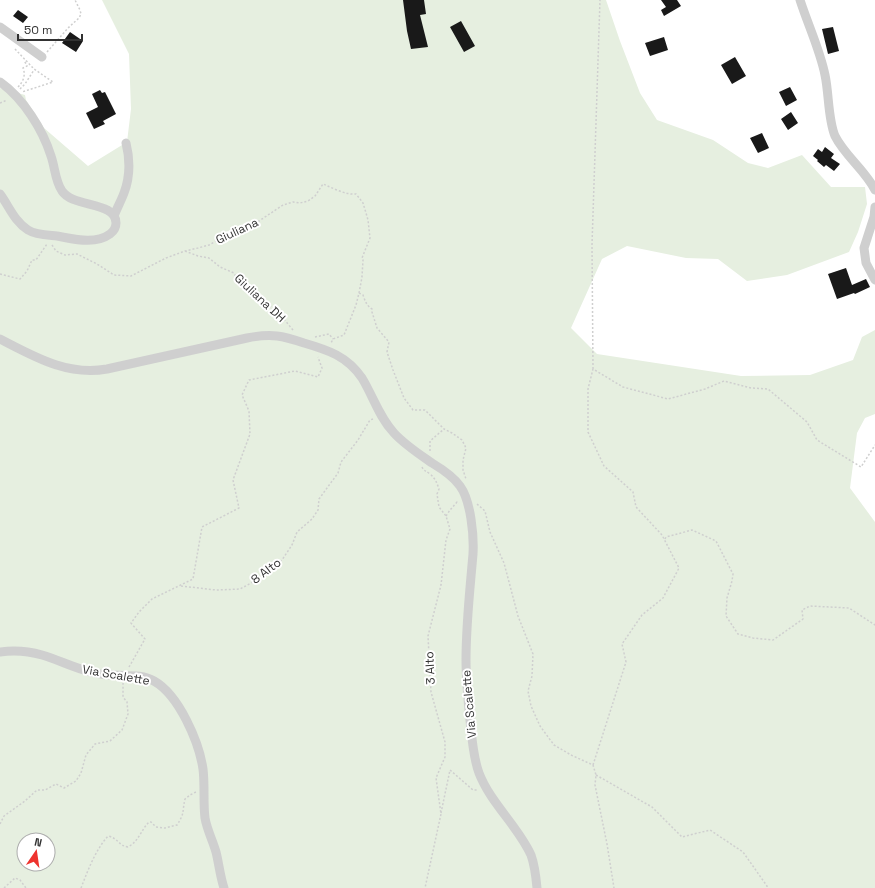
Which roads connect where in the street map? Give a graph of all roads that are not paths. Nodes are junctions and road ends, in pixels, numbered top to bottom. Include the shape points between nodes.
1 (800, 0) edge
2 (0, 28) edge
3 (42, 58) road end
4 (0, 82) edge
5 (126, 143) dead end
6 (875, 190) edge
7 (0, 194) edge
8 (875, 207) edge
9 (114, 216) junction
10 (875, 280) edge
11 (0, 339) edge
12 (0, 652) edge
13 (224, 888) edge
14 (537, 888) edge

1 - 6 street via 825,73 834,134 871,181
2 - 3 street
4 - 9 street via 13,93 30,115 44,139 59,187 64,195 72,200 102,207
5 - 9 street via 129,160 127,181
7 - 9 street via 21,224 28,230 38,233 95,240 113,231 116,225
8 - 10 street via 864,248 866,263
11 - 14 street, Via Scalette via 53,365 88,370 104,369 257,336 285,337 327,350 342,358 355,370 368,388 388,426 402,441 458,483 472,504 474,550 466,661 472,745 480,776 530,853
12 - 13 street, Via Scalette via 30,652 89,672 142,677 153,680 165,689 174,699 189,726 198,750 202,768 206,823

